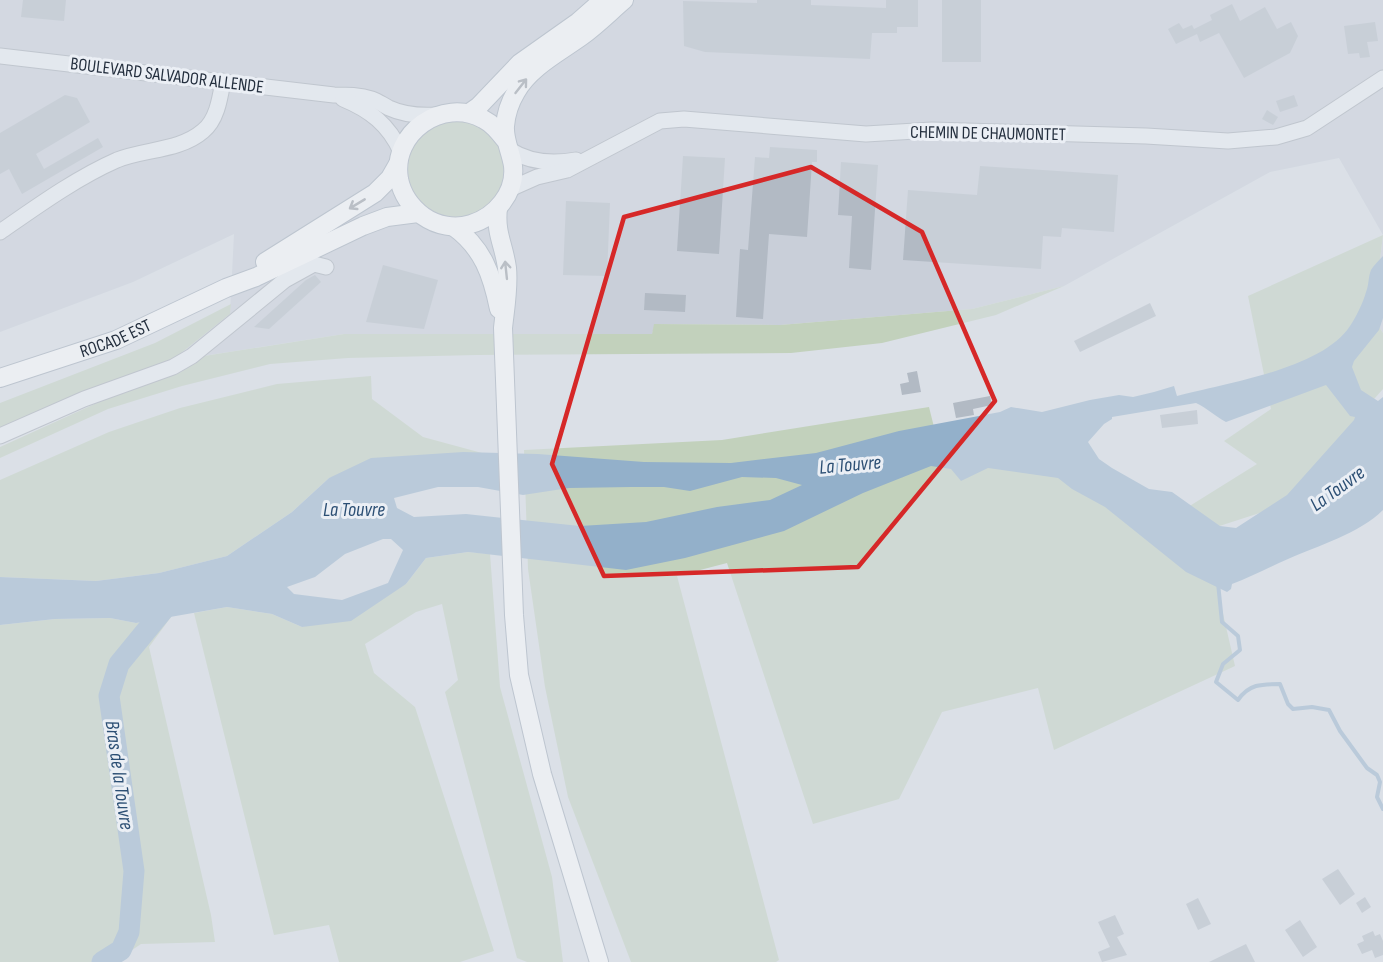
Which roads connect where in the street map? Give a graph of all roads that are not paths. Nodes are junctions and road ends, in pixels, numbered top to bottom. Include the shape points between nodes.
1 (603, 0) edge
2 (624, 0) edge
3 (0, 56) edge
4 (1383, 78) edge
5 (223, 81) junction
6 (334, 95) junction
7 (469, 113) junction
8 (436, 115) junction
9 (508, 146) junction
10 (400, 158) junction
11 (585, 159) junction
12 (510, 189) junction
13 (498, 208) junction
14 (418, 213) junction
15 (454, 227) junction
16 (0, 232) edge
17 (326, 267) dead end
18 (226, 288) junction
19 (503, 328) junction
20 (0, 378) edge
21 (0, 436) edge
22 (562, 839) junction
23 (598, 962) edge
24 (609, 962) edge

1 - 7 main road via 520,63
9 -> 2 main road via 506,117 517,90 545,62
3 - 5 street, BOULEVARD SALVADOR ALLENDE
4 - 11 street, CHEMIN DE CHAUMONTET via 1307,128 1256,140 932,130 866,134 684,119 660,121
5 - 6 street, BOULEVARD SALVADOR ALLENDE
5 - 16 street via 215,116 203,131 183,142 117,160 53,195
6 - 8 street, BOULEVARD SALVADOR ALLENDE via 375,100 418,116
6 - 10 street, BOULEVARD SALVADOR ALLENDE via 376,117 390,131
7 - 8 main road
7 - 9 main road via 496,128
8 - 10 main road via 410,135
9 - 11 street, CHEMIN DE CHAUMONTET via 520,157 535,161
9 - 12 main road via 513,170
10 - 14 main road via 402,191
10 -> 18 main road, ROCADE EST via 390,178 375,193
11 - 12 street, CHEMIN DE CHAUMONTET via 567,170
12 - 13 main road
13 - 15 main road via 478,222
19 -> 13 main road via 507,266 497,230
14 - 15 main road via 435,223
14 - 18 main road, ROCADE EST via 363,226
15 - 19 main road via 478,250 493,280
17 - 21 street via 314,264 285,280 192,356 172,367 84,399
18 - 20 main road, ROCADE EST via 116,340
19 - 22 main road via 519,675
22 - 23 main road
22 - 24 main road

